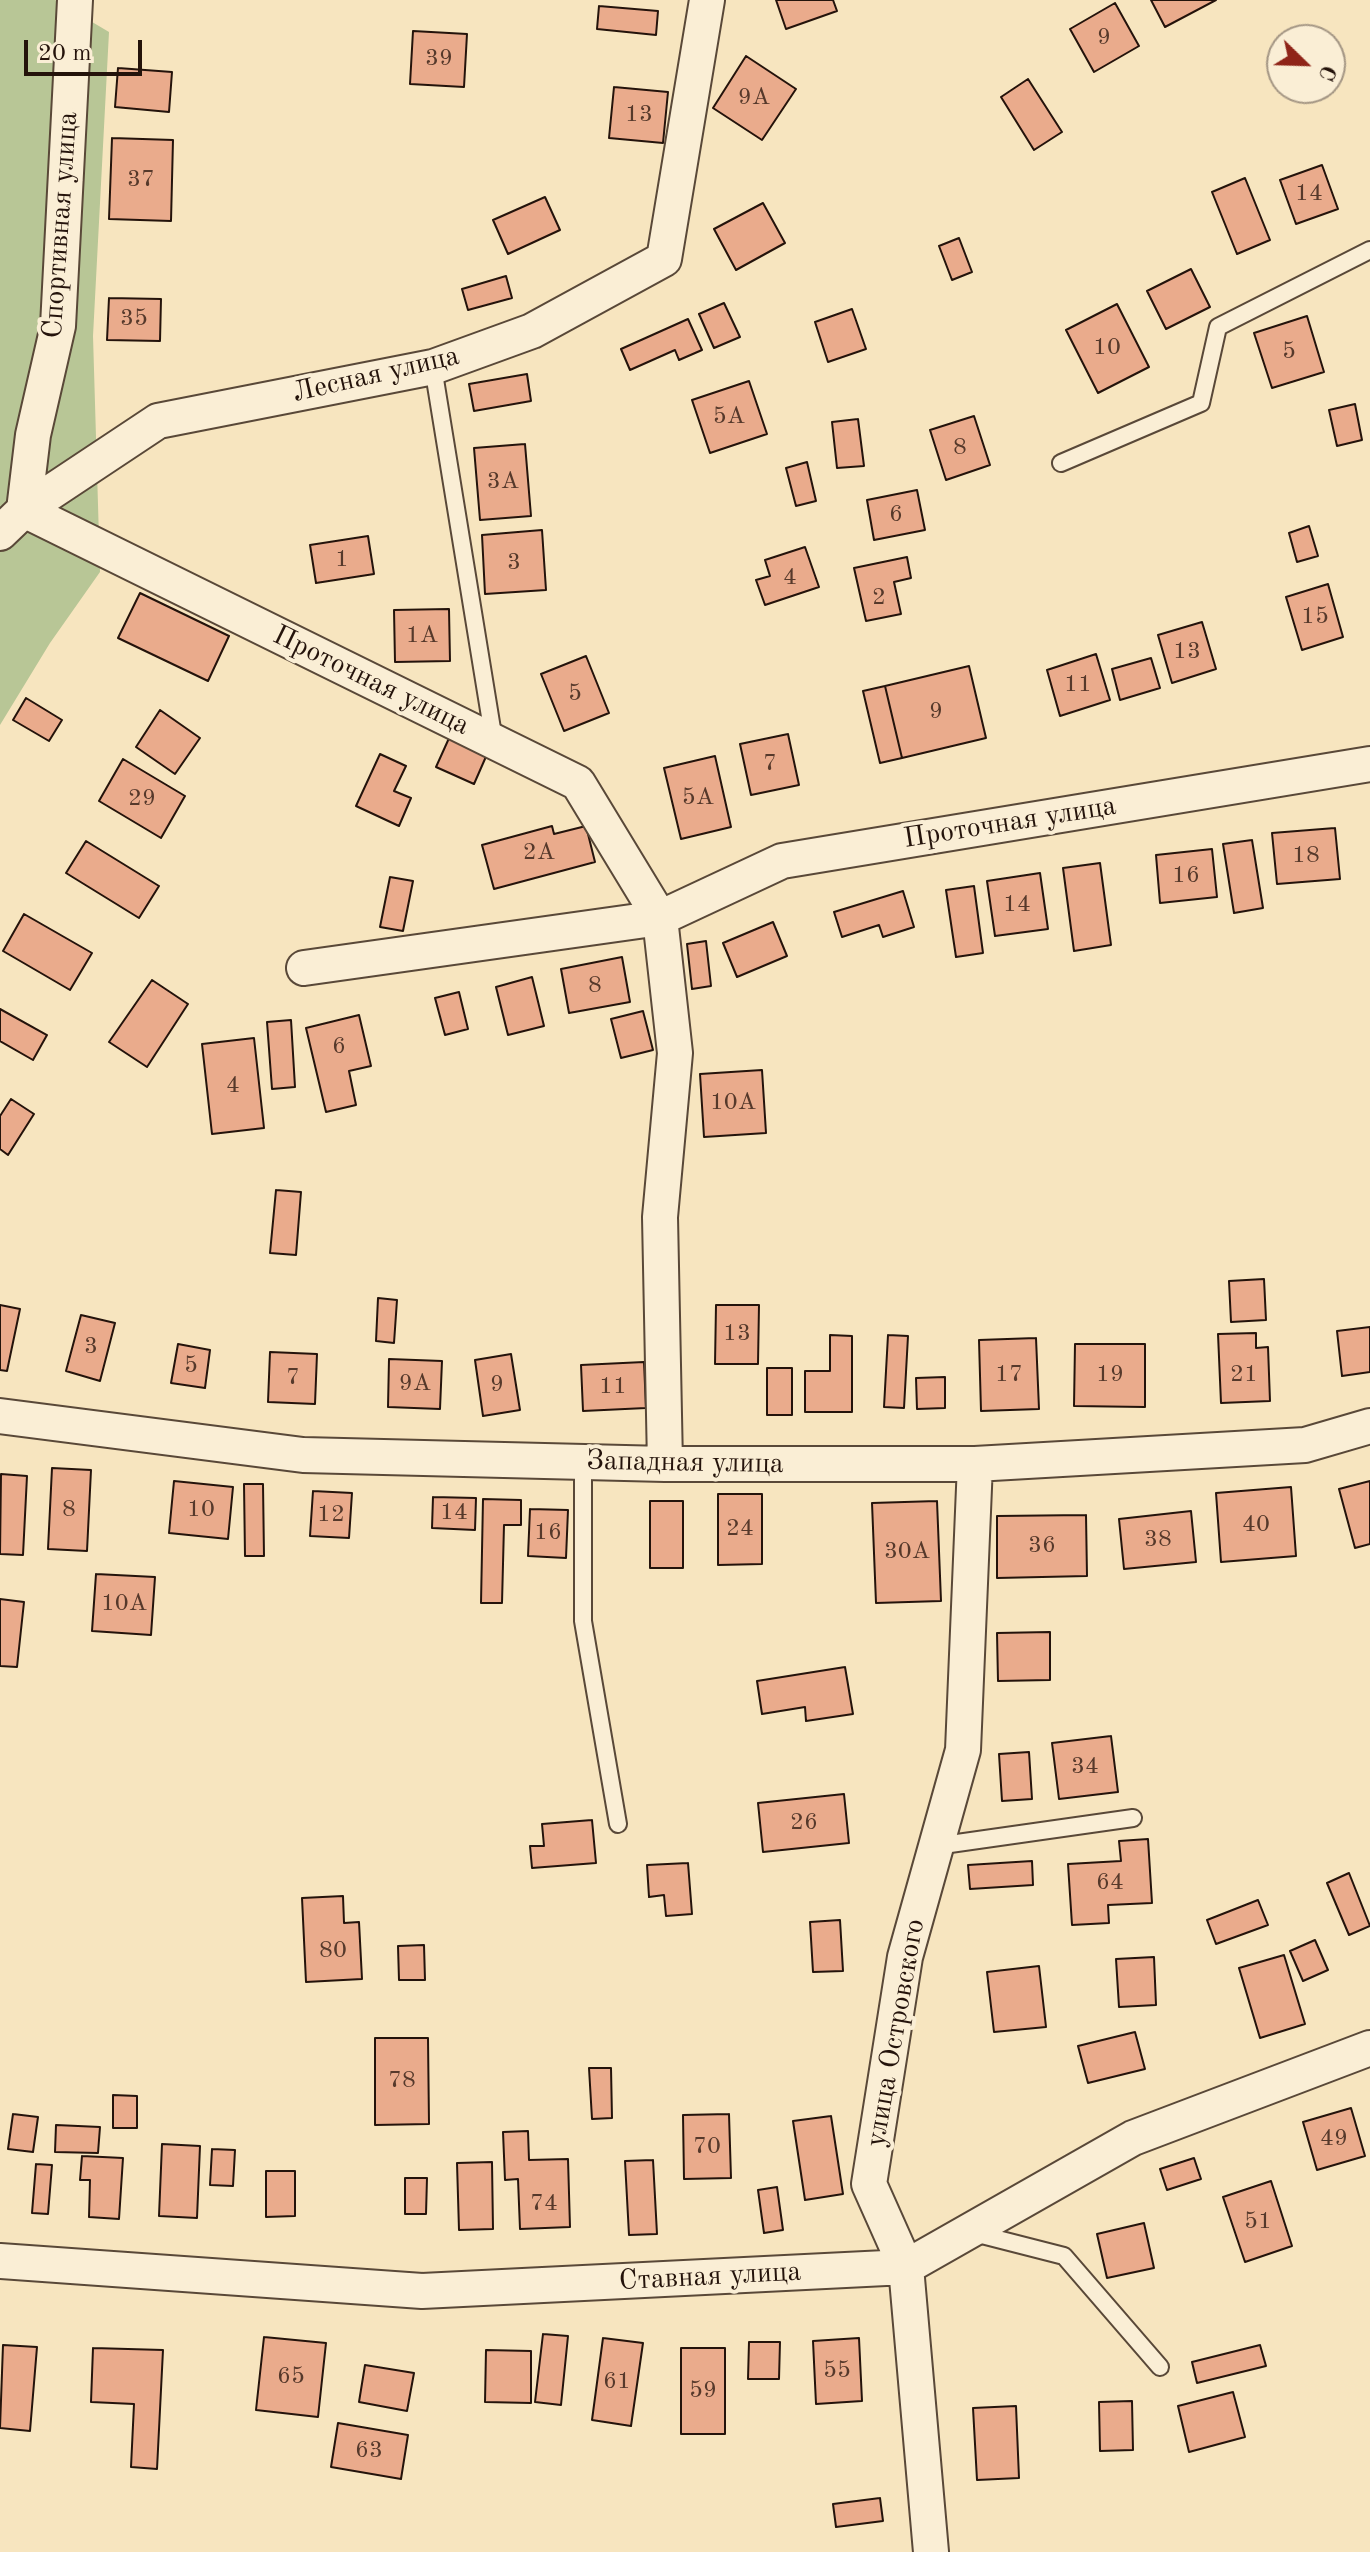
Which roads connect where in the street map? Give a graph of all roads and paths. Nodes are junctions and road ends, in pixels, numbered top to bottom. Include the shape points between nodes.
1 (75, 0) edge
2 (707, 0) edge
3 (1370, 250) edge
4 (433, 367) junction
5 (1061, 463) dead end
6 (12, 521) edge
7 (494, 742) junction
8 (1370, 764) edge
9 (660, 918) junction
10 (304, 968) dead end
11 (0, 1416) edge
12 (1370, 1426) edge
13 (583, 1462) junction
14 (665, 1464) junction
15 (975, 1464) junction
16 (1133, 1818) dead end
17 (618, 1824) dead end
18 (936, 1846) junction
19 (1370, 2048) edge
20 (969, 2231) junction
21 (0, 2261) edge
22 (906, 2267) junction
23 (1160, 2367) dead end
24 (931, 2552) edge

1 - 6 street, Спортивная улица via 58,326
2 - 4 street, Лесная улица via 664,259 532,331
3 - 5 lane via 1218,327 1201,403
4 - 6 street, Лесная улица via 158,421
4 - 7 lane
6 - 7 street, Проточная улица
7 - 9 street, Проточная улица via 578,783
8 - 9 street, Проточная улица via 782,861
9 - 10 street, Проточная улица
9 - 14 street, Проточная улица via 675,1053 660,1217
11 - 13 street, Западная улица via 303,1455
12 - 15 street, Западная улица via 1305,1445
13 - 14 street, Западная улица
13 - 17 lane via 583,1621
14 - 15 street, Западная улица
15 - 18 street, улица Островского via 963,1750
16 - 18 lane
18 - 22 street, улица Островского via 905,1957 869,2184
19 - 20 street, Ставная улица via 1133,2138
20 - 22 street, Ставная улица
20 - 23 lane via 1064,2256
21 - 22 street, Ставная улица via 422,2291
22 - 24 street, улица Островского

